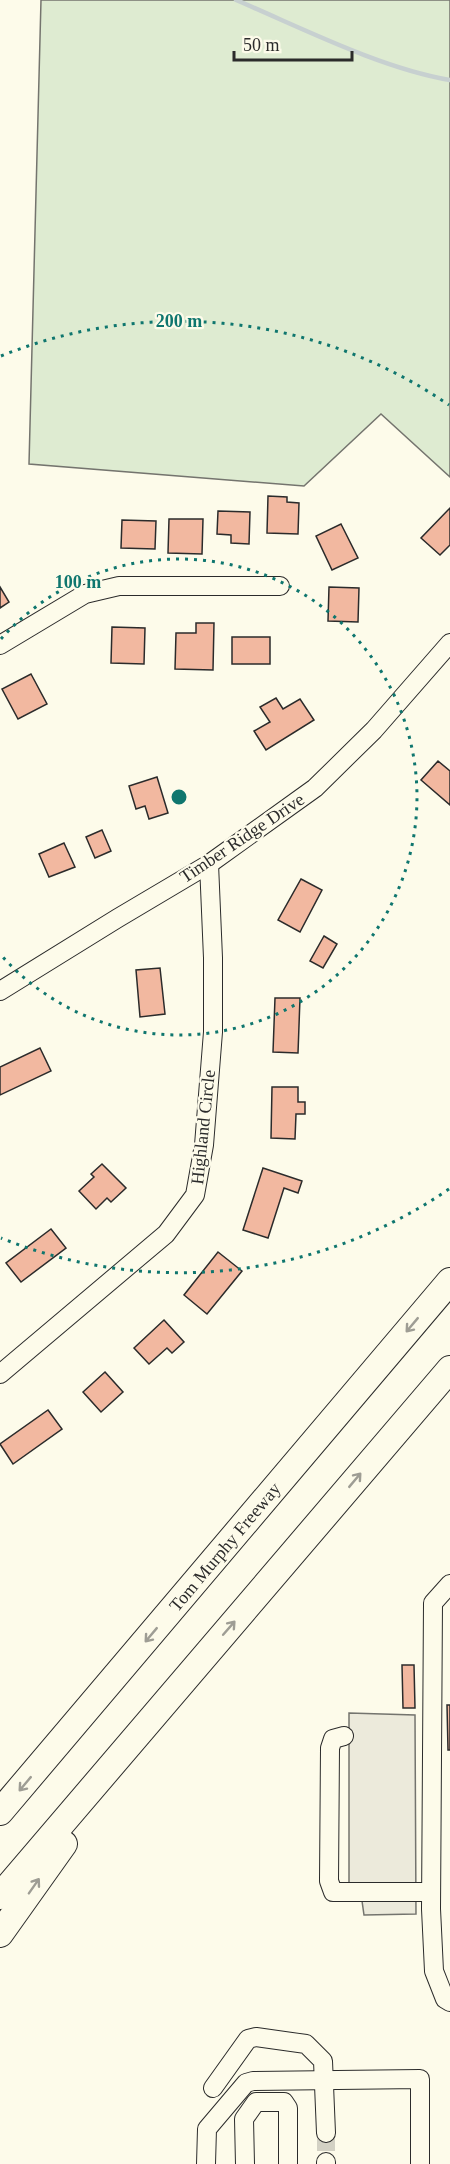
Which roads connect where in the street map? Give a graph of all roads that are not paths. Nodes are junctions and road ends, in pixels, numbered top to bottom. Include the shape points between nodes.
1 (280, 586) dead end
2 (450, 643) edge
3 (0, 645) edge
4 (209, 864) junction
5 (0, 991) edge
6 (450, 1281) edge
7 (450, 1369) edge
8 (0, 1374) edge
9 (450, 1584) edge
10 (441, 1656) edge
11 (164, 1704) junction
12 (344, 1736) dead end
13 (0, 1812) edge
14 (431, 1892) junction
15 (0, 1896) edge
16 (0, 1934) edge
17 (450, 2002) edge
18 (325, 2080) junction
19 (213, 2088) dead end
20 (326, 2133) tunnel mouth
21 (206, 2164) edge
22 (245, 2164) edge
23 (288, 2164) edge
24 (420, 2164) edge

1 - 3 street via 119,586 84,594
2 - 4 street, Timber Ridge Drive via 374,730 315,788
4 - 5 street, Timber Ridge Drive
4 - 8 street, Highland Circle via 213,1032 204,1145 195,1195 166,1234
6 -> 13 highway, Tom Murphy Freeway
11 -> 7 highway
9 - 10 street via 433,1603
10 - 14 street
11 - 15 highway
16 -> 11 highway
12 - 14 street via 333,1739 330,1748 329,1881 333,1892
14 - 17 street via 434,1971 445,1999
18 - 19 street via 323,2061 306,2044 256,2037 248,2039
18 - 20 street
18 - 21 street via 246,2083 207,2129
18 - 24 street via 420,2079
22 - 23 street via 244,2119 256,2102 284,2102 288,2108

